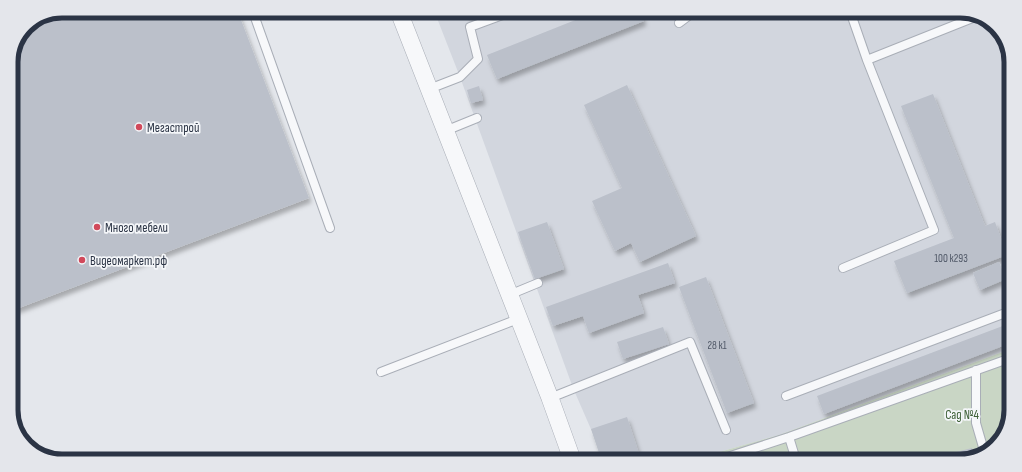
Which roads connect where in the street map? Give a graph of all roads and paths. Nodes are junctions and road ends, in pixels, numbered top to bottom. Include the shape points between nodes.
1 (255, 18) edge
2 (401, 18) edge
3 (494, 18) edge
4 (686, 18) edge
5 (852, 18) edge
6 (970, 19) edge
7 (679, 23) dead end
8 (867, 60) junction
9 (429, 89) junction
10 (477, 118) dead end
11 (445, 131) junction
12 (330, 228) dead end
13 (843, 268) dead end
14 (538, 283) dead end
15 (510, 295) junction
16 (1004, 314) edge
17 (518, 318) junction
18 (1004, 360) edge
19 (976, 370) junction
20 (381, 372) dead end
21 (786, 396) dead end
22 (550, 398) junction
23 (726, 430) dead end
24 (789, 437) junction
25 (983, 448) edge
26 (570, 454) edge
27 (737, 454) edge
28 (794, 454) edge

1 - 12 lane
2 - 9 street
3 - 9 lane via 470,27 478,59 460,77
4 - 7 lane
5 - 8 lane
6 - 8 lane
8 - 13 lane via 934,230
9 - 11 street
10 - 11 lane
11 - 15 street
14 - 15 lane
15 - 17 street
16 - 21 lane
17 - 20 lane
17 - 22 street
18 - 19 lane
19 - 24 lane
19 - 25 lane via 976,423
22 - 23 lane via 690,342
22 - 26 street
24 - 27 lane
24 - 28 lane

